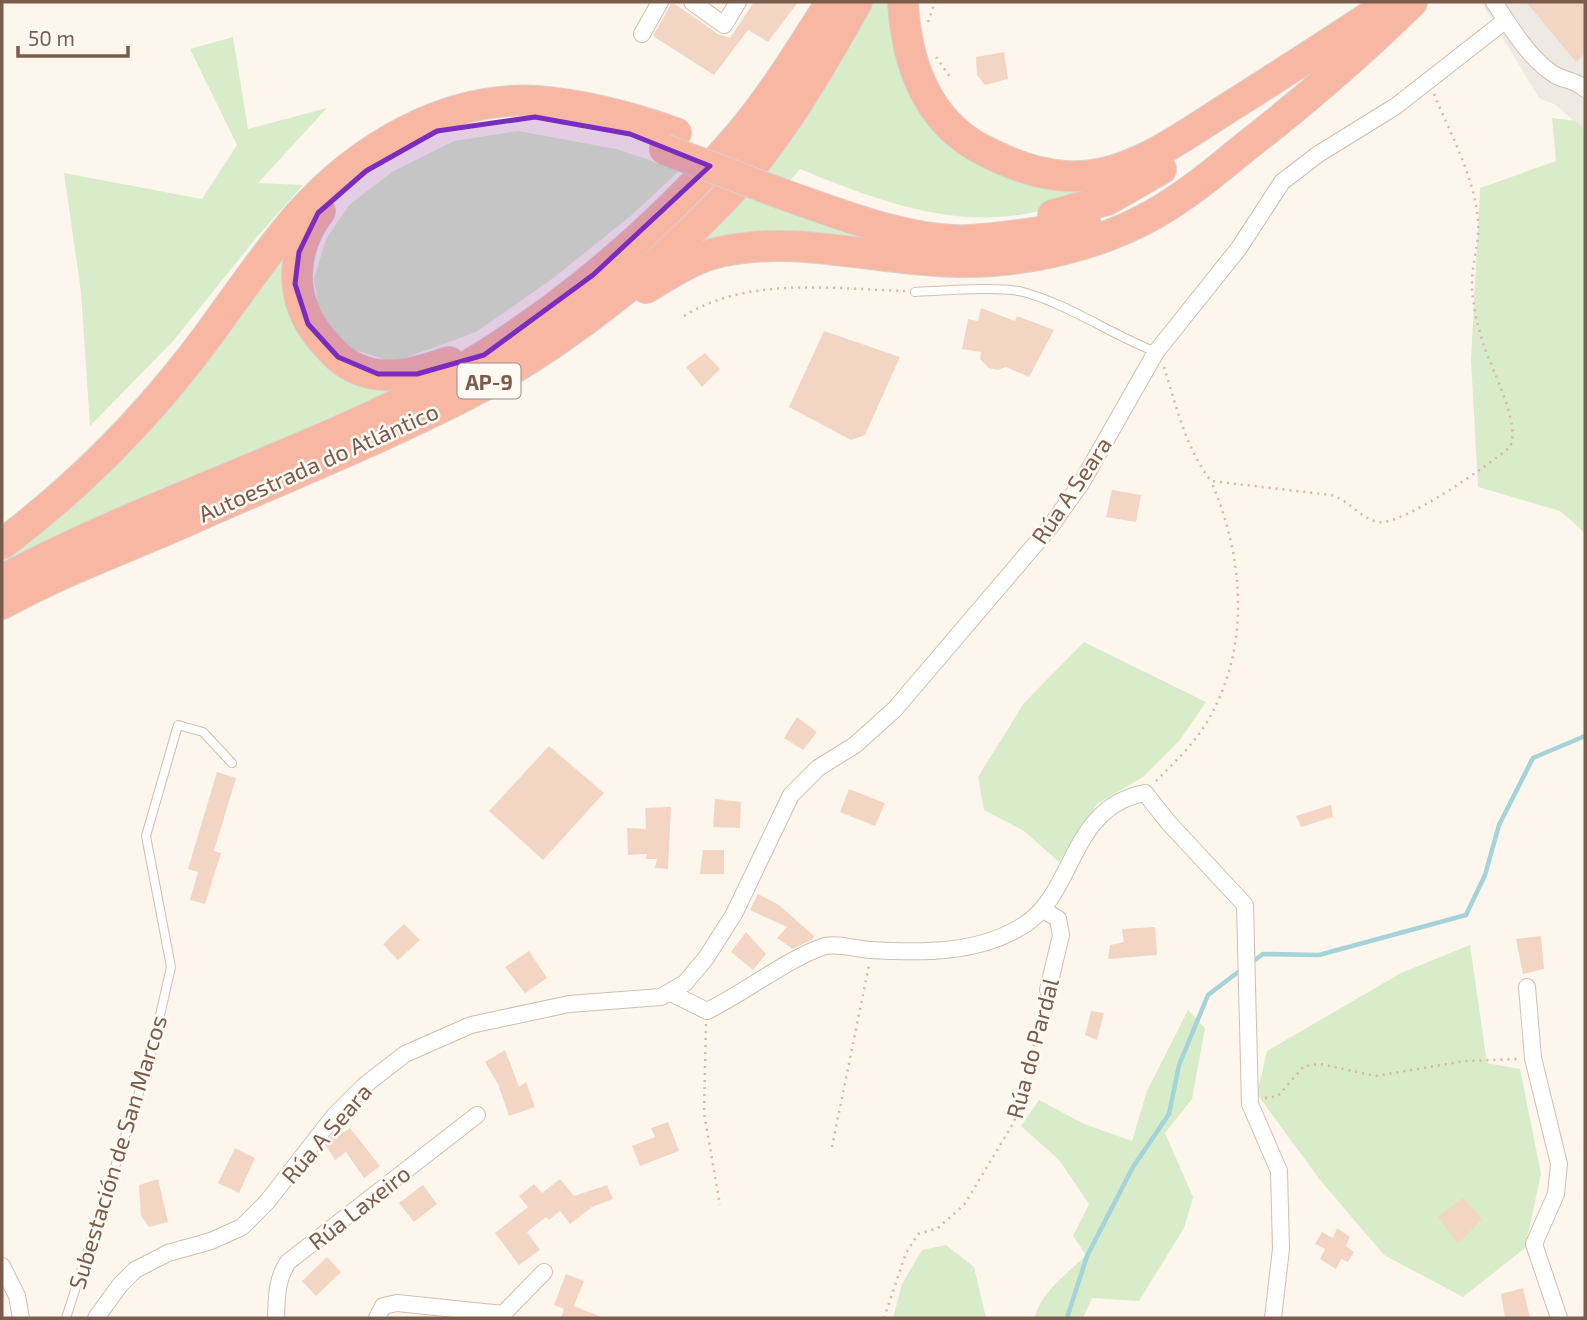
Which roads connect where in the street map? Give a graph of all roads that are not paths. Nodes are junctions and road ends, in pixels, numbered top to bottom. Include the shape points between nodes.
1 (660, 2) edge
2 (692, 2) edge
3 (738, 2) edge
4 (831, 2) edge
5 (857, 2) edge
6 (903, 2) edge
7 (1392, 2) edge
8 (1411, 2) edge
9 (1494, 2) edge
10 (1506, 20) junction
11 (642, 34) dead end
12 (1336, 39) junction
13 (1583, 82) edge
14 (670, 141) junction
15 (787, 187) junction
16 (915, 292) road end
17 (569, 330) junction
18 (1156, 352) junction
19 (484, 355) junction
20 (2, 544) edge
21 (2, 580) edge
22 (2, 604) edge
23 (232, 763) dead end
24 (1042, 909) junction
25 (1527, 986) dead end
26 (1048, 990) road end
27 (671, 993) junction
28 (477, 1115) dead end
29 (2, 1266) edge
30 (544, 1272) dead end
31 (21, 1318) edge
32 (66, 1318) edge
33 (96, 1318) edge
34 (276, 1318) edge
35 (377, 1318) edge
36 (1273, 1318) edge
37 (1559, 1318) edge

1 - 11 street
2 - 3 street via 723,25
4 - 19 highway, Autoestrada do Atlántico / AP-9 via 742,131 696,183 593,275
5 - 17 highway, Autoestrada do Atlántico / AP-9 via 784,121 730,192 637,280
6 - 12 highway via 905,34 925,95 958,137 1009,163 1073,177 1123,168 1180,138
7 - 12 highway
8 - 15 highway via 1196,170 1094,223 967,240 859,221
8 - 17 highway via 1298,106 1225,163 1154,214 1116,231 1003,261 958,262 797,245 712,254
9 - 10 street
10 - 13 street via 1556,76
10 - 18 street, Rúa A Seara via 1429,82 1282,182 1240,248
12 - 15 highway via 1169,164 1107,200 1048,216 1003,225 964,225 867,209
14 - 15 highway, bridge
14 - 19 highway via 535,117 437,131 366,171 318,213 299,251 295,284 308,324 338,357 356,369 378,374 417,374
14 - 20 highway via 631,117 535,101 486,105 434,117 384,142 339,175 298,216 186,365 141,416 60,496
16 - 18 lane via 1021,291
17 - 22 highway, Autoestrada do Atlántico / AP-9 via 470,393 194,518 52,576
18 - 27 street, Rúa A Seara via 1082,482 1050,527 895,709 818,768 791,795 734,914 706,958
19 - 21 highway, Autoestrada do Atlántico / AP-9 via 398,404 150,510
23 - 32 lane, Subestación de San Marcos via 203,732 178,725 146,835 171,967 150,1059
24 - 26 street, Rúa do Pardal via 1058,919 1061,934
24 - 27 street via 998,940 942,951 825,945 707,1011
24 - 36 street via 1097,816 1126,796 1145,793 1245,905 1250,1104 1279,1171 1281,1249
25 - 37 street via 1533,1058 1559,1164 1556,1194 1534,1244
27 - 33 street, Rúa A Seara via 569,1004 499,1018 444,1035 405,1054 334,1116 242,1227 135,1270
28 - 34 street, Rúa Laxeiro via 288,1262 279,1275
29 - 31 street via 17,1296
30 - 35 street via 503,1314 397,1303 383,1306

